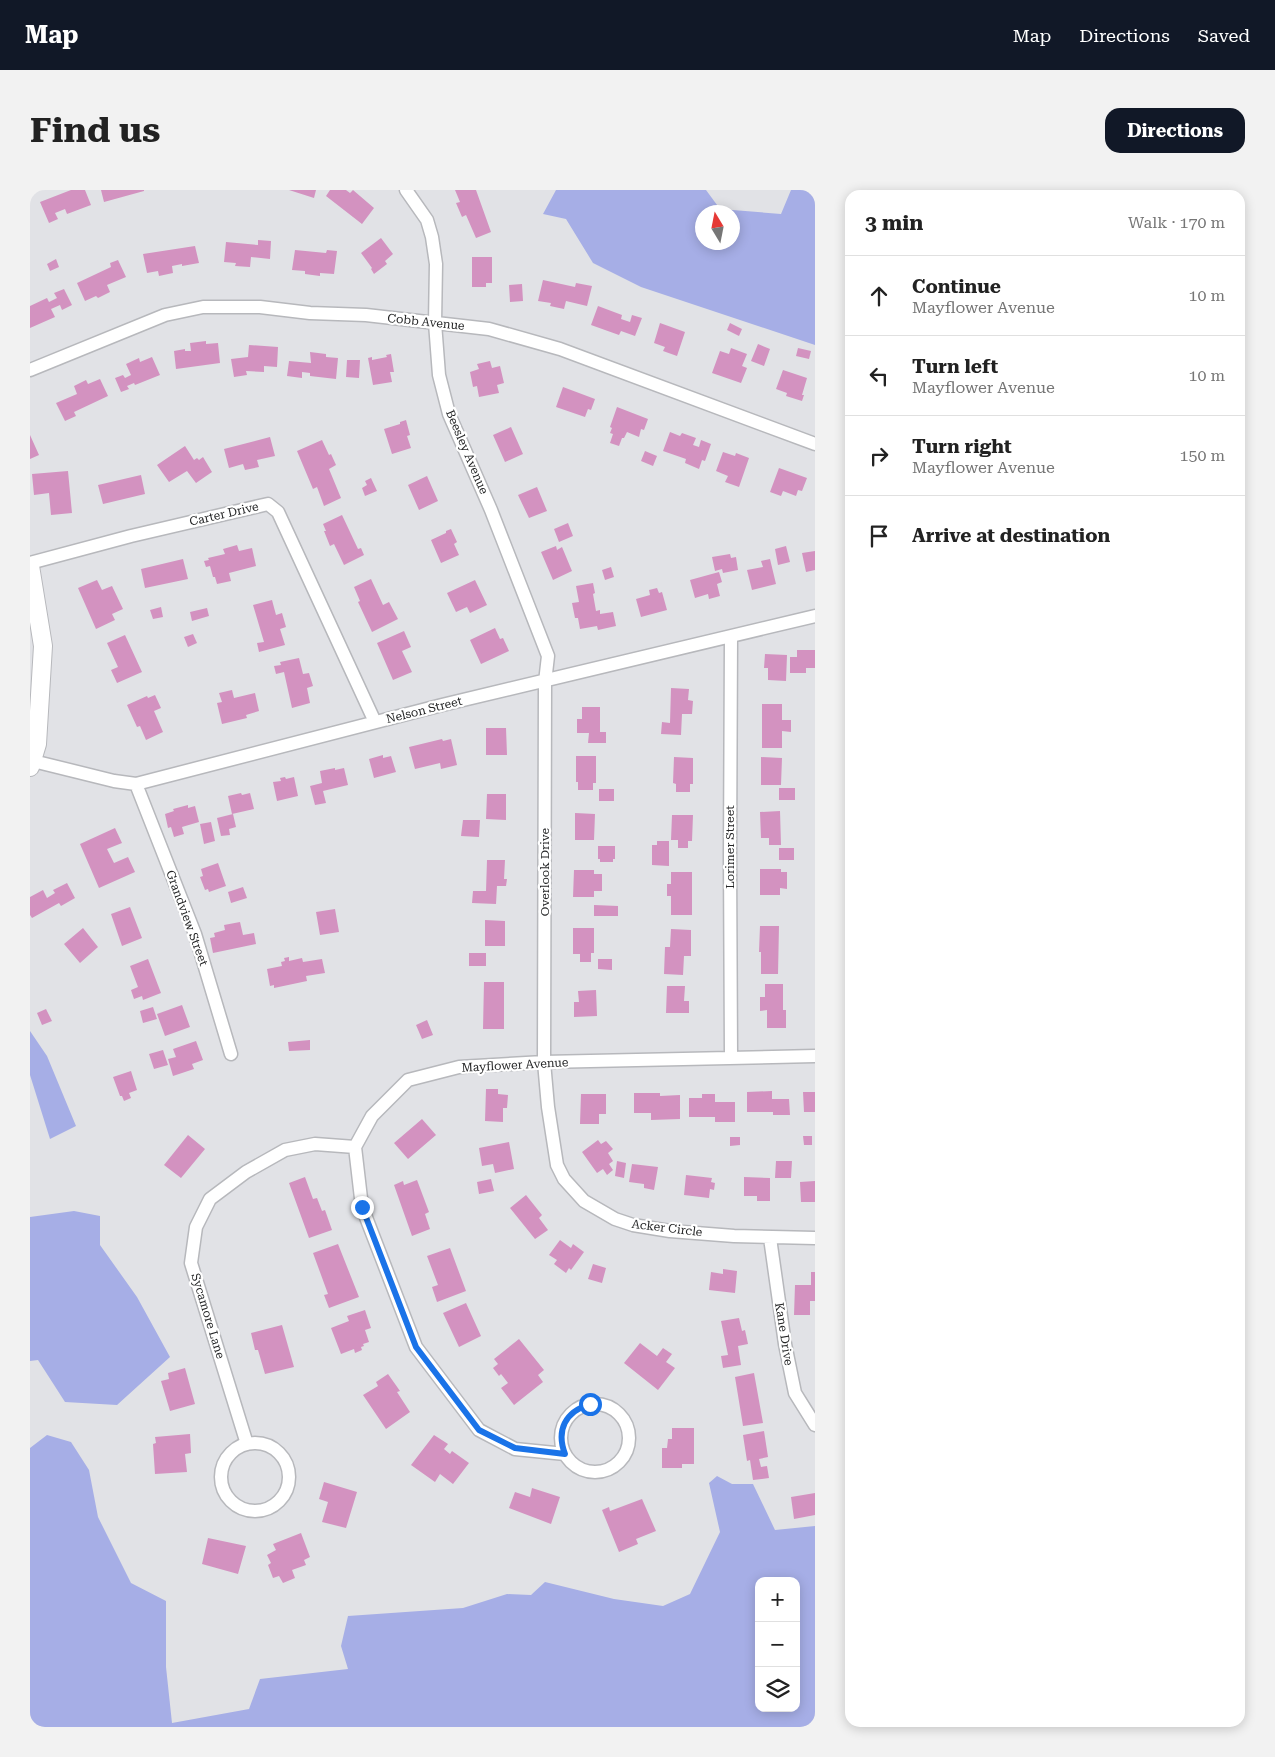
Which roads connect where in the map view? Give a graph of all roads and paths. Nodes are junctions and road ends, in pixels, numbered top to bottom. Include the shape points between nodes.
1 (406, 190) edge
2 (435, 323) junction
3 (30, 370) edge
4 (815, 444) edge
5 (30, 565) edge
6 (815, 616) edge
7 (731, 637) junction
8 (545, 682) junction
9 (375, 722) junction
10 (31, 764) edge
11 (136, 784) junction
12 (231, 1054) dead end
13 (815, 1056) edge
14 (731, 1057) junction
15 (544, 1062) junction
16 (355, 1147) junction
17 (770, 1238) junction
18 (815, 1238) edge
19 (815, 1425) edge
20 (247, 1444) junction
21 (565, 1454) junction

1 - 2 street, Beesley Avenue via 427,220 432,238 436,264
2 - 3 street, Cobb Avenue via 260,307 203,307 165,315
2 - 4 street, Cobb Avenue via 489,329 560,349
2 - 8 street, Beesley Avenue via 439,375 449,414 544,642 548,656
5 - 9 street, Carter Drive via 140,534 268,504 278,512
5 - 10 main road via 43,646 40,718
6 - 7 street, Nelson Street
7 - 8 street, Nelson Street
7 - 14 street, Lorimer Street
8 - 9 street, Nelson Street
8 - 15 street, Overlook Drive
9 - 11 street, Nelson Street
10 - 11 street, Nelson Street
11 - 12 street, Grandview Street via 195,934
13 - 14 street, Mayflower Avenue
14 - 15 street, Mayflower Avenue
15 - 16 street, Mayflower Avenue via 459,1067 408,1080 372,1116
15 - 17 street, Acker Circle via 557,1165 564,1179 584,1201 615,1219 633,1225
16 - 20 street, Sycamore Lane via 316,1144 285,1150 246,1172 210,1199 196,1227 191,1263
16 - 21 street via 362,1207 416,1347 479,1430 515,1448
17 - 18 street, Acker Circle
17 - 19 street, Kane Drive via 795,1393
20 - 20 street via 258,1443 278,1451 289,1470 286,1492 271,1507 260,1511 243,1508 229,1499 221,1478 228,1456
21 - 21 street via 561,1434 571,1414 590,1404 612,1409 621,1416 629,1437 622,1459 613,1466 603,1471 586,1470 572,1463

